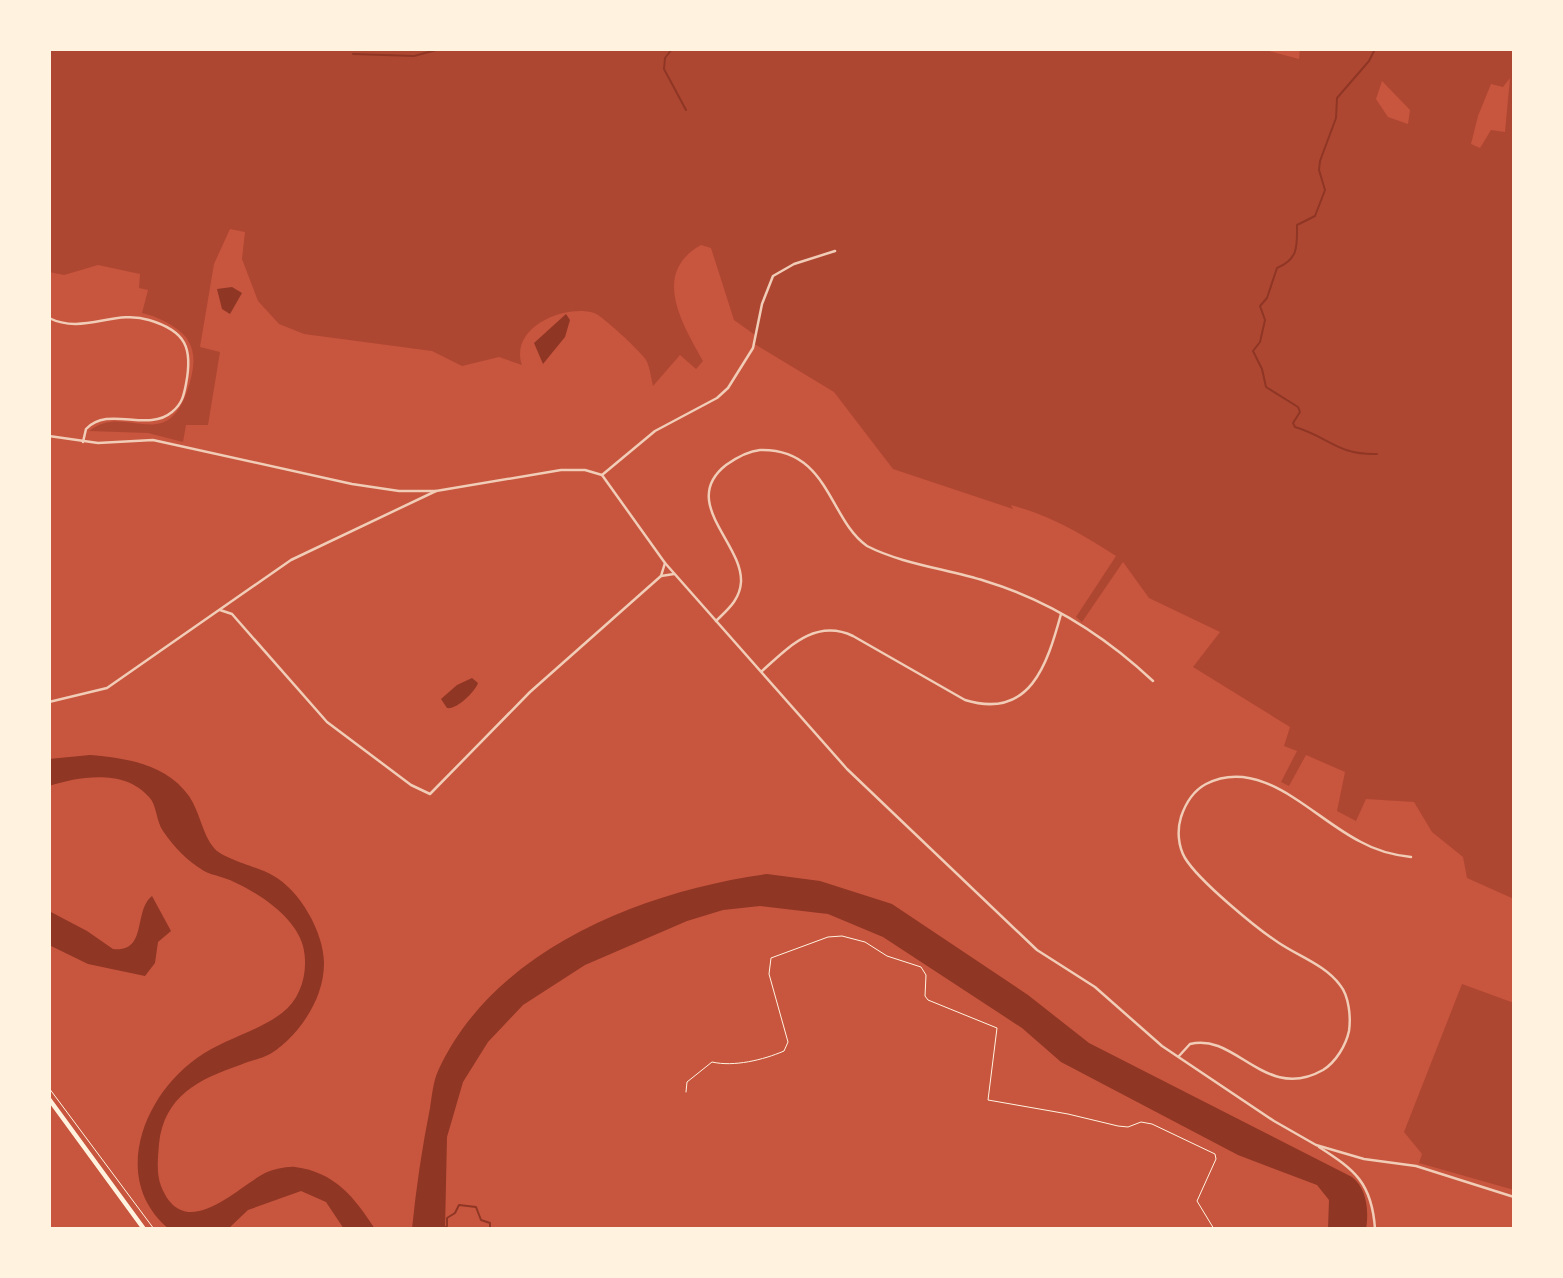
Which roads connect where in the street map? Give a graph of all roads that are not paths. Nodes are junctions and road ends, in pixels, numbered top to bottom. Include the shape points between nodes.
1 (835, 251) dead end
2 (49, 318) edge
3 (49, 436) edge
4 (83, 442) junction
5 (602, 475) junction
6 (417, 491) junction
7 (436, 491) junction
8 (418, 500) junction
9 (665, 563) junction
10 (674, 574) junction
11 (661, 576) junction
12 (229, 603) junction
13 (220, 610) junction
14 (232, 614) junction
15 (1061, 614) junction
16 (716, 621) junction
17 (762, 671) junction
18 (1153, 681) dead end
19 (49, 702) edge
20 (1411, 857) dead end
21 (1179, 1056) junction
22 (49, 1099) edge
23 (1316, 1145) junction
24 (1514, 1197) edge
25 (144, 1229) edge
26 (1375, 1229) edge

1 - 5 street via 773,276 753,348 728,388 654,431
2 - 4 street via 82,326 148,319 178,335 187,346 187,380 175,411 157,420 103,419 86,429
3 - 4 street
4 - 6 street via 153,440 352,484
5 - 7 street via 561,470
5 - 9 street
6 - 7 street
6 - 8 street
7 - 8 street
8 - 12 street via 291,560
9 - 10 street
9 - 11 street
10 - 11 street
10 - 16 street
11 - 14 street via 530,692 430,794 411,785 327,722
12 - 13 street
12 - 14 street
13 - 14 street
13 - 19 street via 107,688
15 - 16 street via 997,585 867,546 856,537 817,475 793,458 761,450 725,466 711,489 712,515 737,557 741,581 734,603
15 - 17 street via 1049,658 1024,690 1002,706 965,700 835,629 803,637
15 - 18 street via 1109,644
16 - 17 street
17 - 21 street via 848,769 1037,950 1095,987
20 - 21 street via 1359,842 1270,785 1229,776 1199,788 1188,801 1179,826 1185,857 1265,932 1342,986 1349,1026 1334,1060 1322,1070 1294,1079 1269,1076 1209,1043 1190,1044
21 - 23 street
22 - 25 highway
23 - 24 street via 1364,1159 1416,1166
23 - 26 street via 1354,1170 1368,1190

